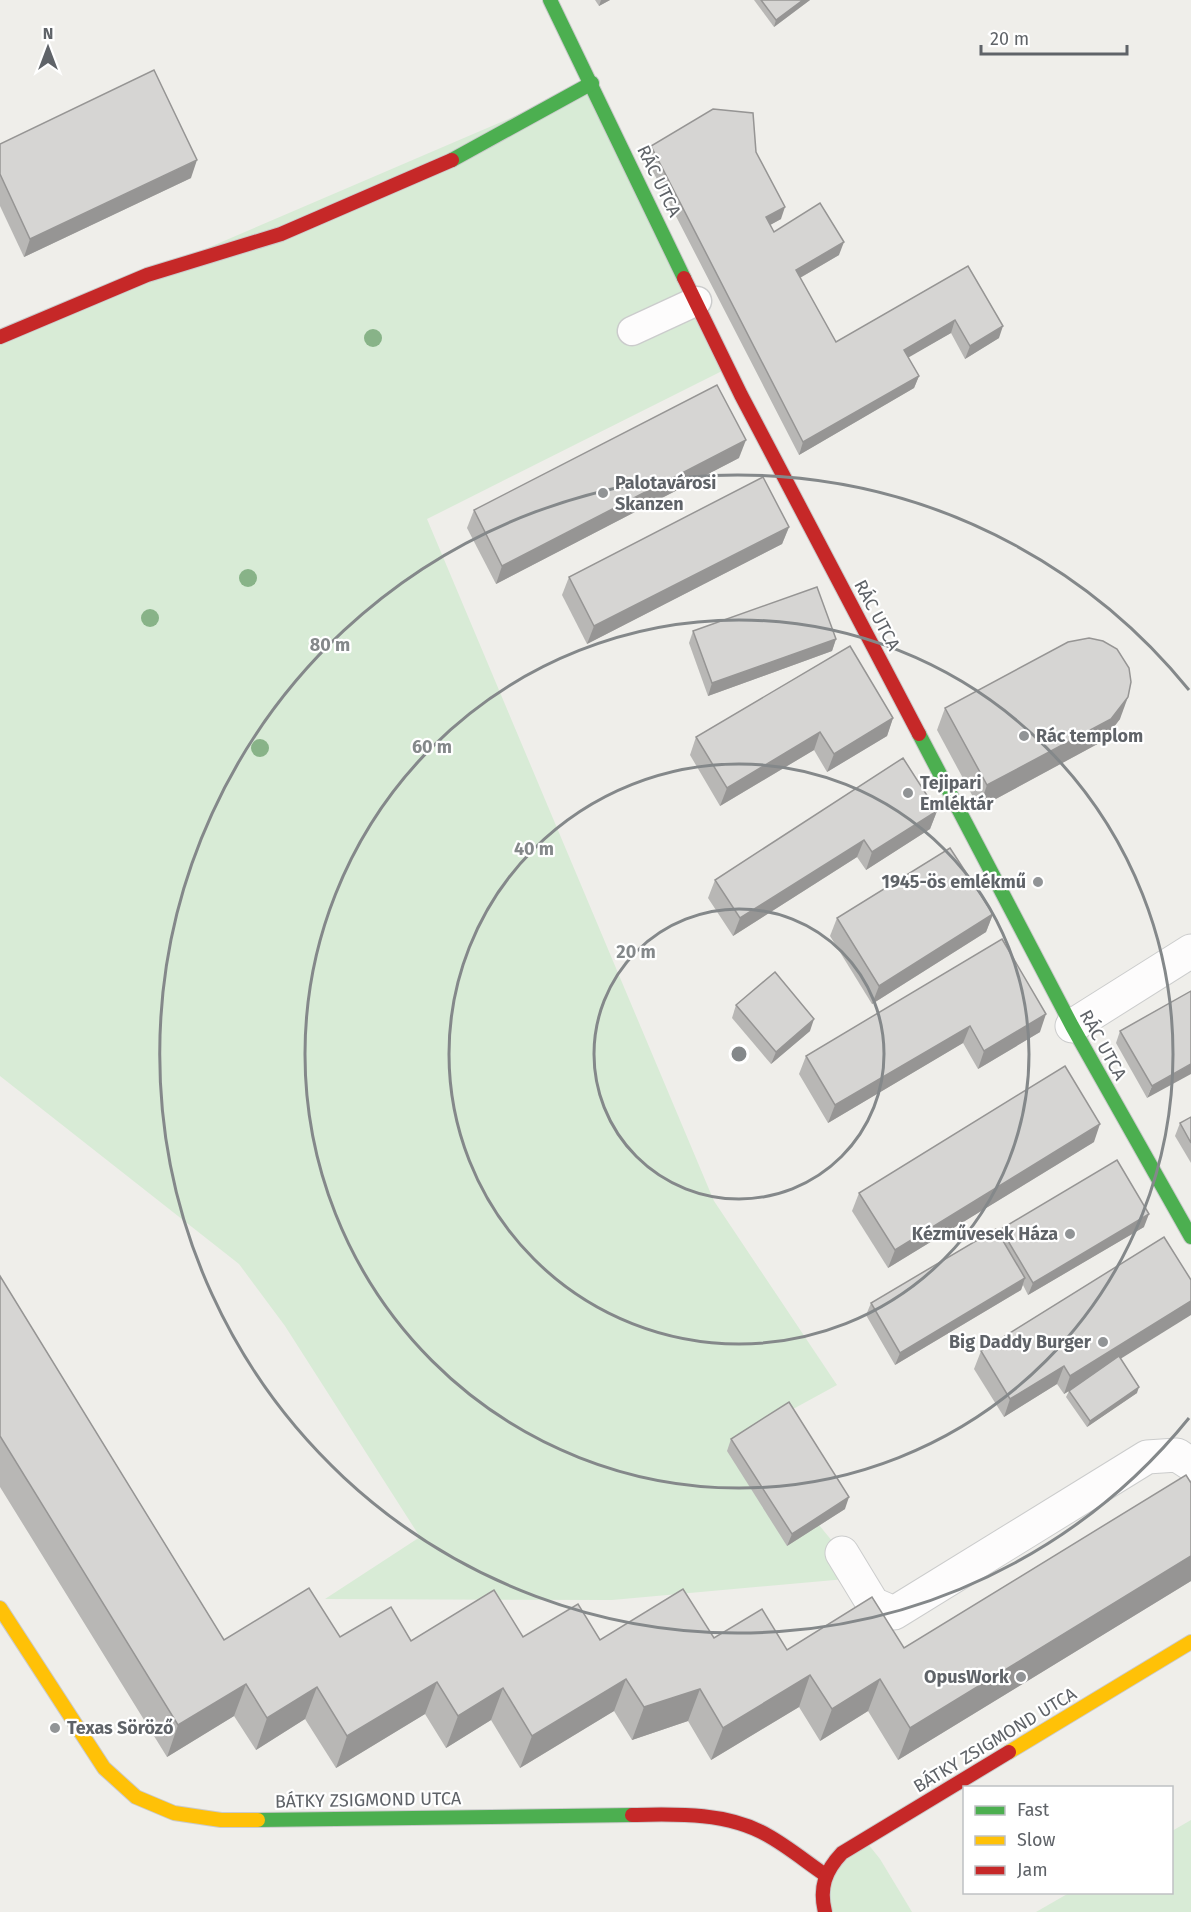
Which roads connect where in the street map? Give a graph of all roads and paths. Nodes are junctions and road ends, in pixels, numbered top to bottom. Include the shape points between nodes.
1 (550, 0) edge
2 (592, 83) junction
3 (697, 301) junction
4 (632, 331) dead end
5 (0, 337) edge
6 (1191, 951) edge
7 (1072, 1026) junction
8 (1191, 1237) edge
9 (1191, 1464) edge
10 (842, 1553) dead end
11 (0, 1608) edge
12 (1191, 1642) edge
13 (824, 1874) junction
14 (825, 1912) edge

1 - 2 street, RÁC UTCA
2 - 3 street, RÁC UTCA
2 - 5 street via 459,157 384,190 281,234 147,275
3 - 4 lane
3 - 7 street, RÁC UTCA via 741,395
6 - 7 street
7 - 8 street, RÁC UTCA
9 - 10 street via 1177,1455 1147,1457 894,1613 873,1604
11 - 13 street, BÁTKY ZSIGMOND UTCA via 104,1768 136,1797 174,1813 222,1820 680,1814 726,1820 766,1834
12 - 13 street, BÁTKY ZSIGMOND UTCA via 850,1847 833,1860
13 - 14 street via 821,1900

